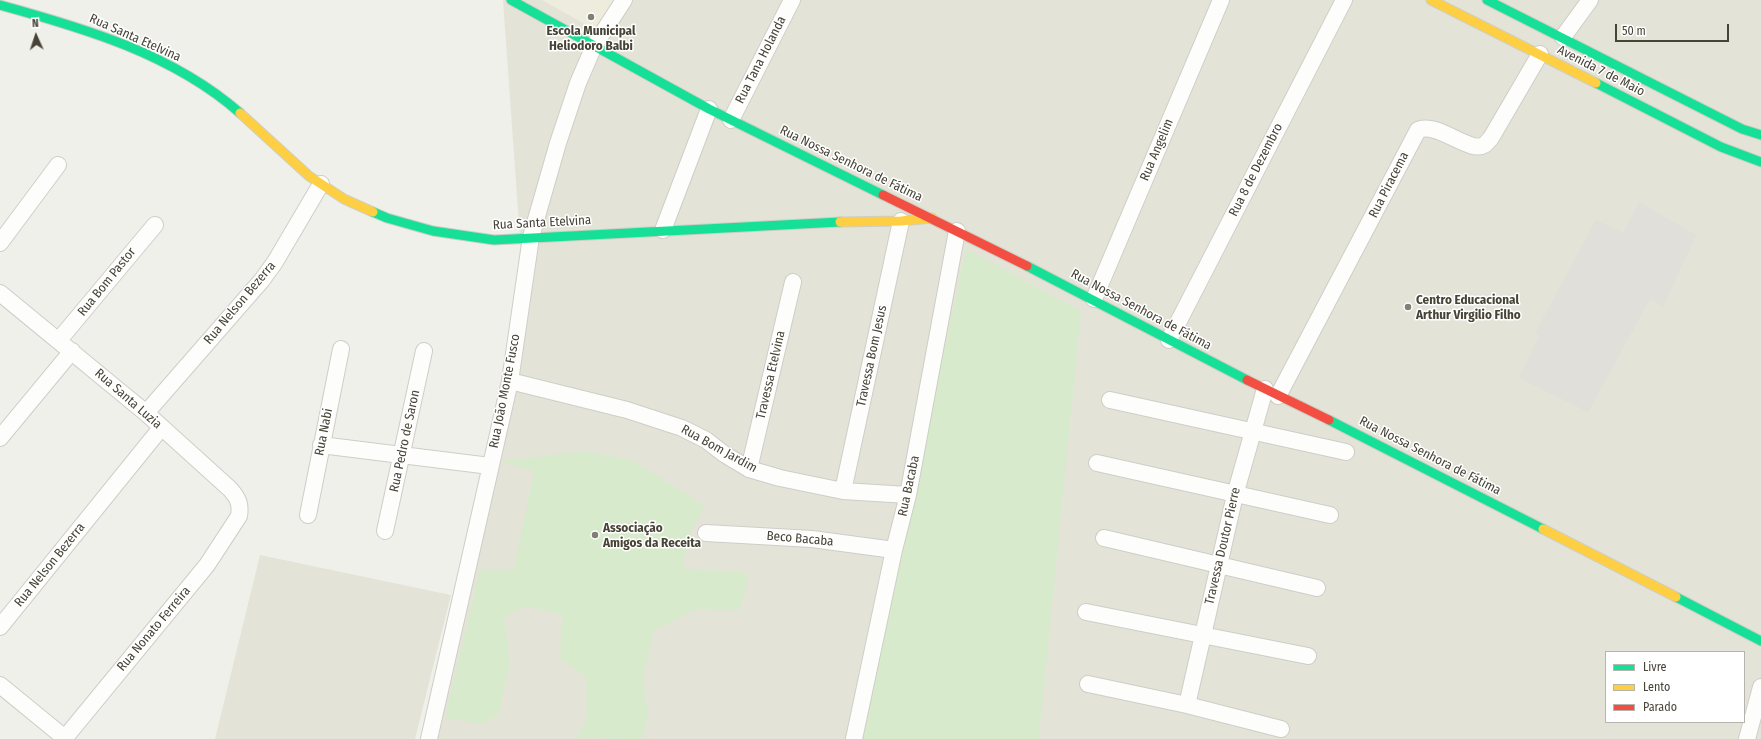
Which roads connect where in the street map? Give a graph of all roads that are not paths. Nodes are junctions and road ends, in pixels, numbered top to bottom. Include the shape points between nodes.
1 (511, 0) edge
2 (624, 0) edge
3 (792, 0) edge
4 (1221, 0) edge
5 (1344, 0) edge
6 (1431, 0) edge
7 (1487, 0) edge
8 (1590, 0) edge
9 (0, 5) edge
10 (1563, 38) junction
11 (594, 46) junction
12 (1540, 54) junction
13 (709, 109) junction
14 (731, 120) junction
15 (1761, 135) edge
16 (1761, 162) edge
17 (58, 165) dead end
18 (321, 184) junction
19 (932, 218) junction
20 (901, 221) junction
21 (155, 225) dead end
22 (663, 230) junction
23 (957, 231) junction
24 (531, 237) junction
25 (0, 243) edge
26 (793, 282) dead end
27 (0, 293) edge
28 (1094, 299) junction
29 (60, 340) junction
30 (1169, 340) junction
31 (341, 349) dead end
32 (424, 350) dead end
33 (72, 351) junction
34 (510, 381) junction
35 (1272, 393) junction
36 (1110, 400) dead end
37 (146, 413) junction
38 (161, 428) junction
39 (1252, 430) junction
40 (0, 438) edge
41 (321, 445) junction
42 (1346, 452) dead end
43 (402, 454) junction
44 (1097, 463) dead end
45 (490, 466) junction
46 (749, 469) junction
47 (842, 491) junction
48 (908, 495) junction
49 (1235, 495) junction
50 (308, 515) dead end
51 (1330, 515) dead end
52 (239, 516) joint
53 (385, 532) dead end
54 (706, 533) dead end
55 (1104, 538) dead end
56 (894, 550) junction
57 (1219, 565) junction
58 (1317, 588) dead end
59 (1086, 612) dead end
60 (0, 626) edge
61 (1203, 635) junction
62 (1761, 641) edge
63 (1308, 656) dead end
64 (1088, 684) dead end
65 (0, 686) edge
66 (1761, 687) edge
67 (1187, 705) junction
68 (1282, 730) dead end
69 (65, 738) edge
70 (428, 739) edge
71 (854, 739) edge
72 (1747, 739) edge

1 - 11 street, Rua Nossa Senhora de Fátima
2 - 11 street, Rua João Monte Fusco
3 - 14 street, Rua Tana Holanda
4 - 28 street, Rua Angelim
5 - 30 street, Rua 8 de Dezembro
6 - 12 street, Avenida 7 de Maio
7 - 10 street, Avenida 7 de Maio
8 - 10 street
9 - 18 street, Rua Santa Etelvina via 82,28 145,54 184,74 228,103
10 - 15 street, Avenida 7 de Maio via 1742,129
11 - 13 street, Rua Nossa Senhora de Fátima
11 - 24 street, Rua João Monte Fusco via 578,83 558,143
12 - 16 street, Avenida 7 de Maio via 1721,147
12 - 35 street, Rua Piracema via 1491,138 1484,145 1475,147 1429,128 1418,130
13 - 14 street, Rua Nossa Senhora de Fátima
13 - 22 street
14 - 19 street, Rua Nossa Senhora de Fátima
17 - 25 street
18 - 24 street, Rua Santa Etelvina via 344,199 387,218 433,231 494,240
18 - 37 street, Rua Nelson Bezerra via 262,280
19 - 20 street, Rua Santa Etelvina
19 - 23 street, Rua Nossa Senhora de Fátima
20 - 22 street, Rua Santa Etelvina
20 - 47 street, Travessa Bom Jesus
21 - 29 street, Rua Bom Pastor
22 - 24 street, Rua Santa Etelvina
23 - 28 street, Rua Nossa Senhora de Fátima
23 - 48 street, Rua Bacaba
24 - 34 street, Rua João Monte Fusco
26 - 46 street, Travessa Etelvina
27 - 29 street, Rua Santa Luzia
28 - 30 street, Rua Nossa Senhora de Fátima
29 - 33 street, Rua Santa Luzia
30 - 35 street, Rua Nossa Senhora de Fátima
31 - 41 street, Rua Nabi
32 - 43 street, Rua Pedro de Saron
33 - 37 street, Rua Santa Luzia
33 - 40 street
34 - 45 street, Rua João Monte Fusco
34 - 46 street, Rua Bom Jardim via 626,410 682,428 706,440
35 - 39 street, Travessa Doutor Pierre
35 - 62 street, Rua Nossa Senhora de Fátima via 1368,439
36 - 39 street
37 - 38 street, Rua Santa Luzia
38 - 52 street, Rua Santa Luzia via 230,489 241,507
38 - 60 street, Rua Nelson Bezerra
39 - 42 street
39 - 49 street, Travessa Doutor Pierre
41 - 43 street
41 - 50 street, Rua Nabi
43 - 45 street
43 - 53 street, Rua Pedro de Saron
44 - 49 street
45 - 70 street, Rua João Monte Fusco
46 - 47 street, Rua Bom Jardim
47 - 48 street, Rua Bom Jardim
48 - 56 street, Rua Bacaba
49 - 51 street
49 - 57 street, Travessa Doutor Pierre
52 - 69 street, Rua Nonato Ferreira via 207,565
54 - 56 street, Beco Bacaba via 812,539
55 - 57 street
56 - 71 street, Rua Bacaba
57 - 58 street
57 - 61 street, Travessa Doutor Pierre
59 - 61 street
61 - 63 street
61 - 67 street, Travessa Doutor Pierre
64 - 67 street
65 - 69 street
66 - 72 street
67 - 68 street

